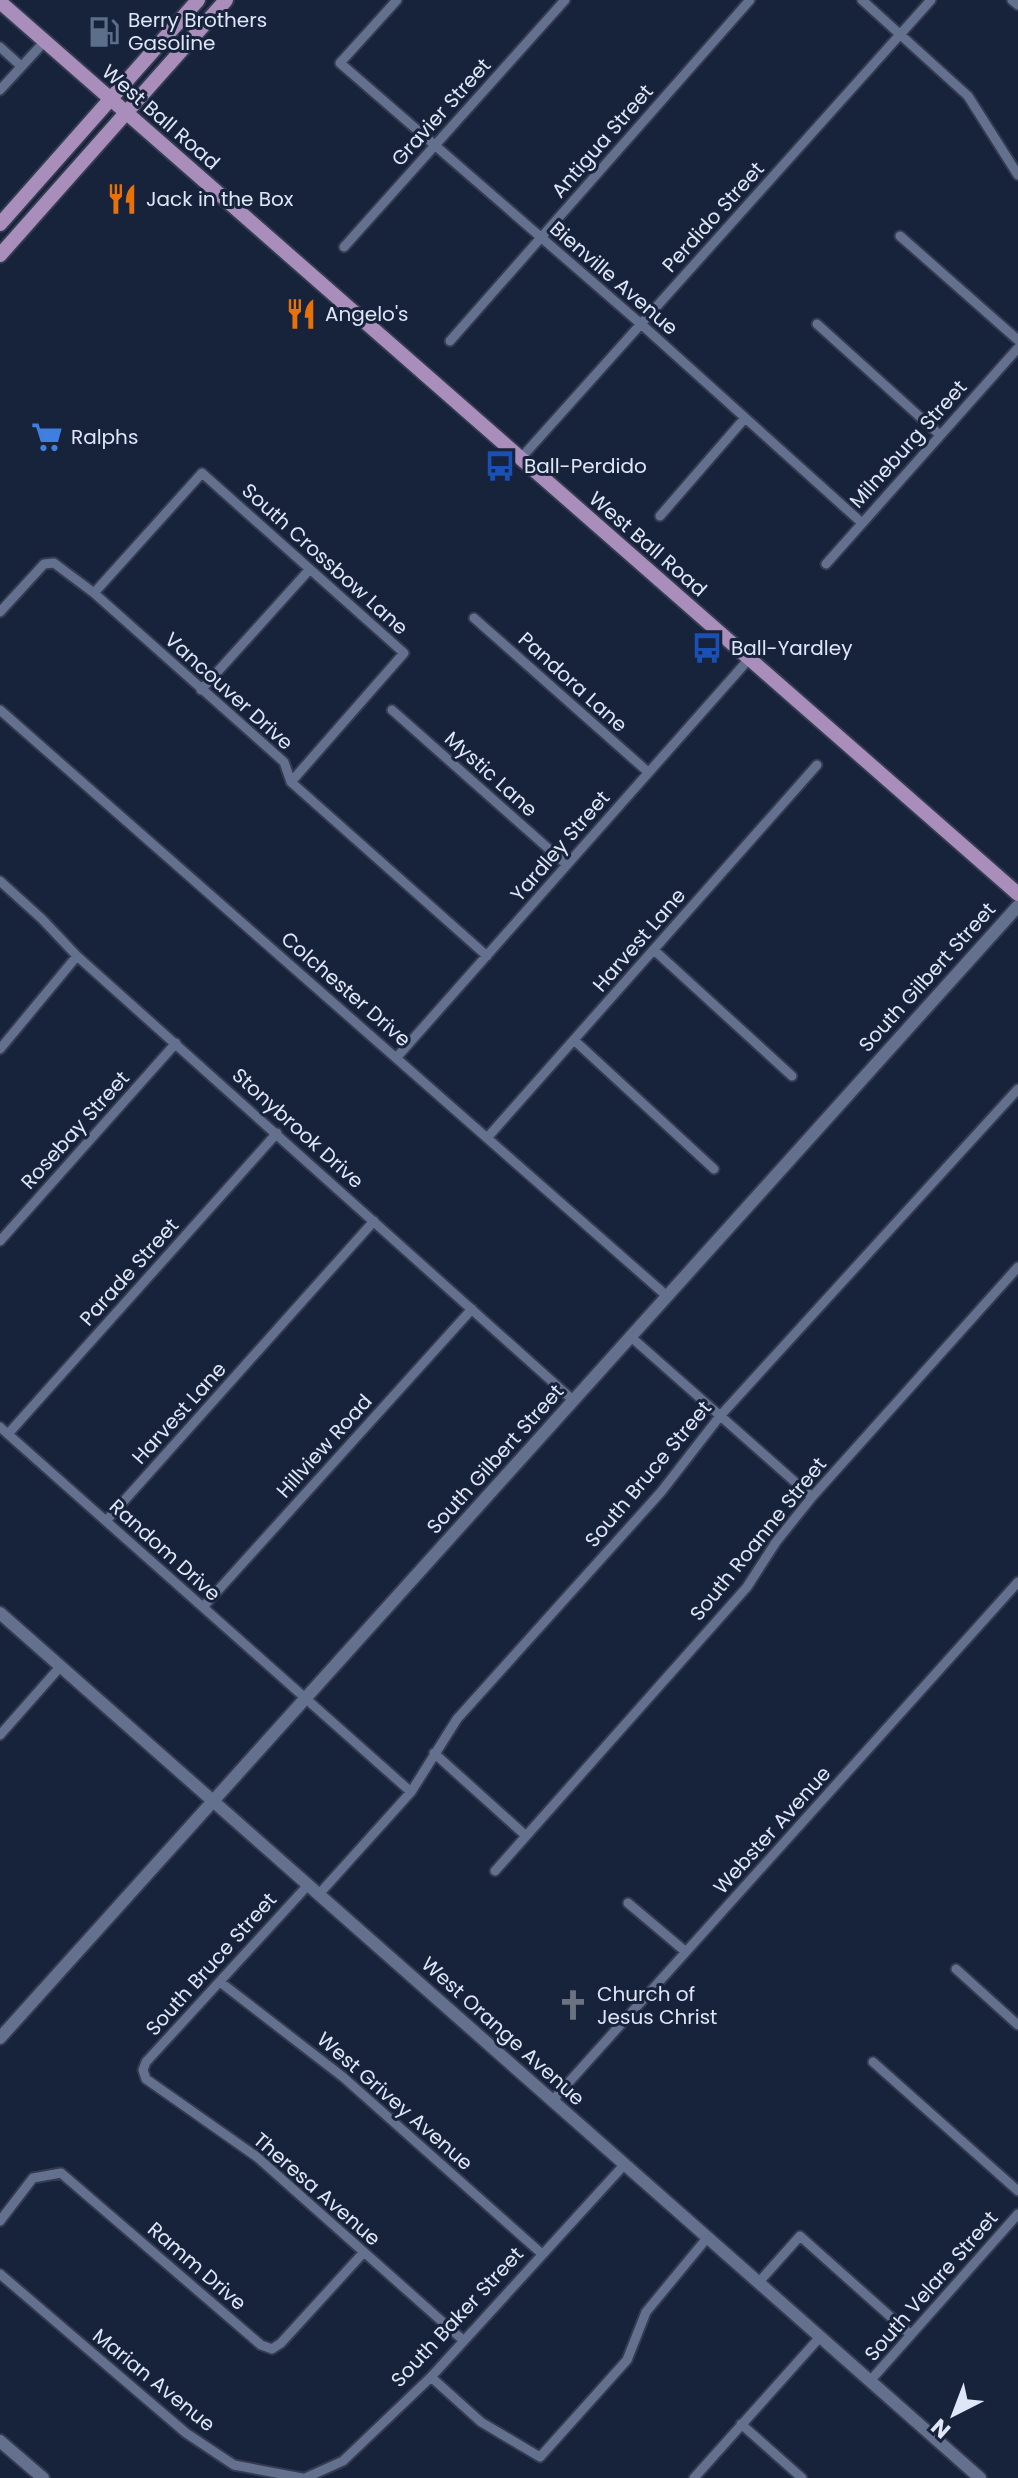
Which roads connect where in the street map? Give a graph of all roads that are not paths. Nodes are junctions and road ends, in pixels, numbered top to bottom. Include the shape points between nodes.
1 (198, 0) edge
2 (226, 0) edge
3 (397, 0) edge
4 (565, 0) edge
5 (750, 0) edge
6 (862, 0) edge
7 (931, 0) edge
8 (1012, 0) edge
9 (0, 2) edge
10 (1018, 5) edge
11 (900, 35) junction
12 (45, 41) junction
13 (0, 47) edge
14 (21, 66) junction
15 (0, 90) edge
16 (111, 99) junction
17 (126, 112) junction
18 (435, 146) junction
19 (1018, 175) edge
20 (0, 224) edge
21 (900, 236) dead end
22 (541, 238) junction
23 (344, 247) dead end
24 (0, 255) edge
25 (641, 324) junction
26 (817, 324) dead end
27 (1018, 340) edge
28 (450, 341) dead end
29 (1018, 348) edge
30 (745, 418) junction
31 (940, 435) junction
32 (521, 458) junction
33 (660, 516) dead end
34 (862, 523) junction
35 (826, 564) dead end
36 (310, 569) junction
37 (94, 593) junction
38 (0, 612) edge
39 (474, 618) dead end
40 (749, 659) junction
41 (201, 690) junction
42 (0, 710) edge
43 (392, 710) dead end
44 (817, 765) dead end
45 (648, 772) junction
46 (291, 782) junction
47 (567, 865) junction
48 (0, 881) edge
49 (1018, 894) edge
50 (1018, 906) edge
51 (654, 950) junction
52 (77, 956) junction
53 (487, 956) junction
54 (574, 1040) junction
55 (176, 1043) junction
56 (0, 1049) edge
57 (397, 1057) junction
58 (792, 1076) dead end
59 (1018, 1089) edge
60 (277, 1133) junction
61 (487, 1138) junction
62 (714, 1169) dead end
63 (374, 1221) junction
64 (0, 1241) edge
65 (1018, 1267) edge
66 (668, 1297) junction
67 (472, 1309) junction
68 (631, 1337) junction
69 (574, 1401) junction
70 (720, 1416) junction
71 (4, 1430) edge
72 (812, 1497) junction
73 (106, 1521) junction
74 (1018, 1582) edge
75 (203, 1607) junction
76 (0, 1613) edge
77 (60, 1667) junction
78 (307, 1699) junction
79 (0, 1735) edge
80 (434, 1753) junction
81 (411, 1792) junction
82 (214, 1802) junction
83 (525, 1835) junction
84 (495, 1871) dead end
85 (309, 1884) junction
86 (320, 1893) junction
87 (628, 1903) dead end
88 (686, 1952) junction
89 (956, 1969) dead end
90 (220, 1982) junction
91 (1018, 2025) edge
92 (0, 2038) edge
93 (873, 2062) dead end
94 (143, 2070) joint
95 (552, 2101) junction
96 (624, 2165) junction
97 (1018, 2191) edge
98 (1018, 2214) edge
99 (0, 2221) edge
100 (707, 2238) junction
101 (364, 2252) junction
102 (541, 2253) junction
103 (0, 2274) edge
104 (759, 2282) junction
105 (911, 2335) junction
106 (820, 2337) junction
107 (464, 2341) junction
108 (431, 2377) junction
109 (870, 2381) junction
110 (741, 2424) junction
111 (0, 2441) edge
112 (974, 2476) edge
113 (43, 2478) edge
114 (303, 2478) edge
115 (694, 2478) edge
116 (802, 2478) edge

1 - 16 main road
2 - 17 main road
3 - 18 street, Bienville Avenue via 340,63
4 - 18 street, Gravier Street
5 - 22 street, Antigua Street
6 - 11 street
7 - 11 street, Perdido Street
8 - 10 street
9 - 12 main road, West Ball Road
11 - 19 street via 968,96
11 - 25 street, Perdido Street
12 - 14 street
12 - 16 main road, West Ball Road
13 - 14 street
14 - 15 street
16 - 17 main road, West Ball Road
16 - 20 main road
17 - 24 main road
17 - 32 main road, West Ball Road
18 - 22 street, Bienville Avenue
18 - 23 street, Gravier Street
21 - 27 street
22 - 25 street, Bienville Avenue
22 - 28 street, Antigua Street
25 - 30 street, Bienville Avenue
25 - 32 street, Perdido Street
26 - 31 street
29 - 31 street, Milneburg Street
30 - 33 street
30 - 34 street, Bienville Avenue
31 - 34 street, Milneburg Street
32 - 40 main road, West Ball Road
34 - 35 street, Milneburg Street
36 - 37 street, South Crossbow Lane via 202,473
36 - 41 street
36 - 46 street, South Crossbow Lane via 404,653
37 - 38 street, Vancouver Drive via 54,563 44,564
37 - 41 street, Vancouver Drive
39 - 45 street, Pandora Lane
40 - 45 street, Yardley Street
40 - 49 main road, West Ball Road
41 - 46 street, Vancouver Drive via 284,762
42 - 57 street, Colchester Drive
43 - 47 street, Mystic Lane
44 - 51 street, Harvest Lane
45 - 47 street, Yardley Street
46 - 53 street, Vancouver Drive
47 - 53 street, Yardley Street
48 - 52 street, Stonybrook Drive
50 - 66 street, South Gilbert Street
51 - 54 street, Harvest Lane
51 - 58 street
52 - 55 street, Stonybrook Drive
52 - 56 street
53 - 57 street, Yardley Street
54 - 61 street, Harvest Lane
54 - 62 street
55 - 60 street, Stonybrook Drive
55 - 64 street, Rosebay Street
57 - 61 street, Colchester Drive
59 - 70 street, South Bruce Street
60 - 63 street, Stonybrook Drive
60 - 71 street, Parade Street
61 - 66 street, Colchester Drive
63 - 67 street, Stonybrook Drive
63 - 73 street, Harvest Lane
65 - 72 street, South Roanne Street
66 - 68 street, South Gilbert Street
67 - 69 street, Stonybrook Drive
67 - 75 street, Hillview Road
68 - 69 street, South Gilbert Street
68 - 70 street
69 - 78 street, South Gilbert Street
70 - 72 street
70 - 80 street, South Bruce Street via 661,1492 457,1719
71 - 73 street, Random Drive
72 - 83 street, South Roanne Street via 747,1587
73 - 75 street, Random Drive
74 - 88 street, Webster Avenue
75 - 78 street, Random Drive
76 - 77 street, West Orange Avenue
77 - 79 street
77 - 82 street, West Orange Avenue
78 - 81 street, Random Drive
78 - 82 street, South Gilbert Street
80 - 81 street, South Bruce Street
80 - 83 street
81 - 86 street, South Bruce Street
82 - 85 street, West Orange Avenue
82 - 92 street, South Gilbert Street
83 - 84 street, South Roanne Street
85 - 86 street, West Orange Avenue
85 - 90 street, South Bruce Street
86 - 95 street, West Orange Avenue
87 - 88 street
88 - 95 street, Webster Avenue
89 - 91 street
90 - 94 street, South Bruce Street
90 - 102 street, West Grivey Avenue via 343,2077
93 - 97 street
94 - 101 street, Theresa Avenue via 151,2085 257,2157
95 - 96 street, West Orange Avenue
96 - 100 street, West Orange Avenue
96 - 102 street, South Baker Street
98 - 105 street, South Velare Street
99 - 101 street, Ramm Drive via 33,2178 61,2173 272,2349
100 - 104 street, West Orange Avenue
100 - 108 street via 646,2312 627,2360 540,2457 481,2422
101 - 107 street, Theresa Avenue
102 - 107 street, South Baker Street
103 - 114 street, Marian Avenue via 186,2433 234,2465
104 - 105 street via 800,2236
104 - 106 street, West Orange Avenue
105 - 109 street, South Velare Street
106 - 109 street, West Orange Avenue
106 - 110 street
107 - 108 street, South Baker Street
108 - 114 street, South Baker Street via 343,2461
109 - 112 street, West Orange Avenue
110 - 115 street
110 - 116 street
111 - 113 street

